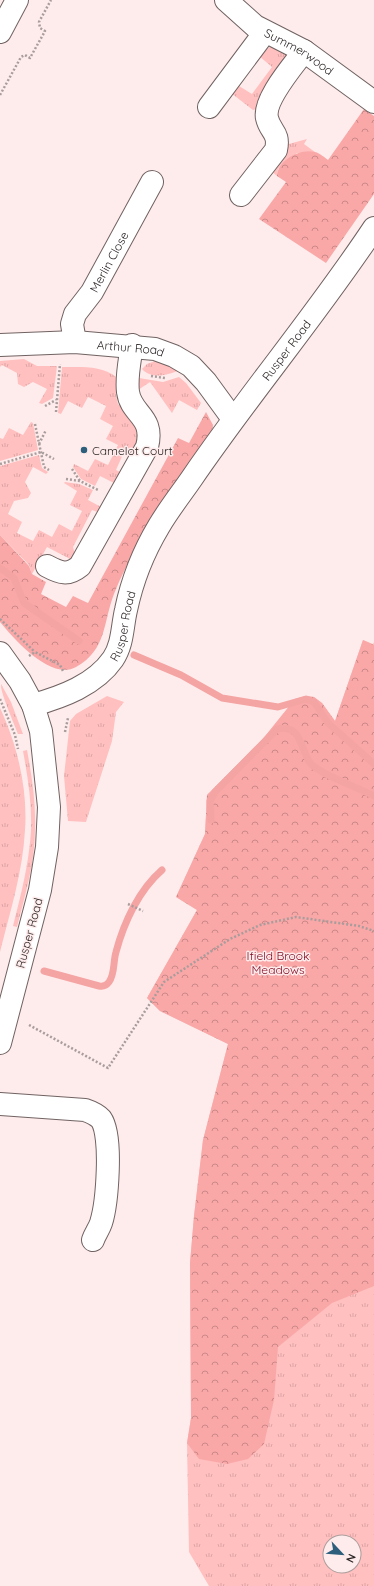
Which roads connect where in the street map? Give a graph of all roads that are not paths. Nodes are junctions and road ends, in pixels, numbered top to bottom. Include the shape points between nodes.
1 (17, 0) edge
2 (226, 0) edge
3 (0, 32) edge
4 (265, 32) junction
5 (304, 51) junction
6 (373, 98) edge
7 (209, 107) dead end
8 (152, 182) dead end
9 (242, 195) dead end
10 (374, 228) edge
11 (75, 342) junction
12 (0, 344) edge
13 (132, 346) junction
14 (233, 419) junction
15 (47, 566) dead end
16 (0, 653) edge
17 (33, 705) junction
18 (0, 1043) edge
19 (0, 1104) edge
20 (93, 1240) dead end

1 - 3 street
2 - 4 street, Summerwood
4 - 5 street, Summerwood
4 - 7 street
5 - 6 street, Summerwood
5 - 9 street via 267,104 267,120 278,142 276,150
8 - 11 street, Merlin Close via 92,292 75,314 72,324
10 - 14 street, Rusper Road
11 - 12 street, Arthur Road
11 - 13 street, Arthur Road
13 - 14 street, Arthur Road via 160,350 191,366
13 - 15 street via 128,391 130,400 149,430 147,447 80,566 74,572 66,574
14 - 17 street, Rusper Road via 159,526 144,555 133,583 125,611 121,640 113,659 83,686 58,698
16 - 17 street
17 - 18 street, Rusper Road via 41,731 47,784 47,847 40,890
19 - 20 street via 85,1110 101,1120 107,1147 107,1188 101,1223

